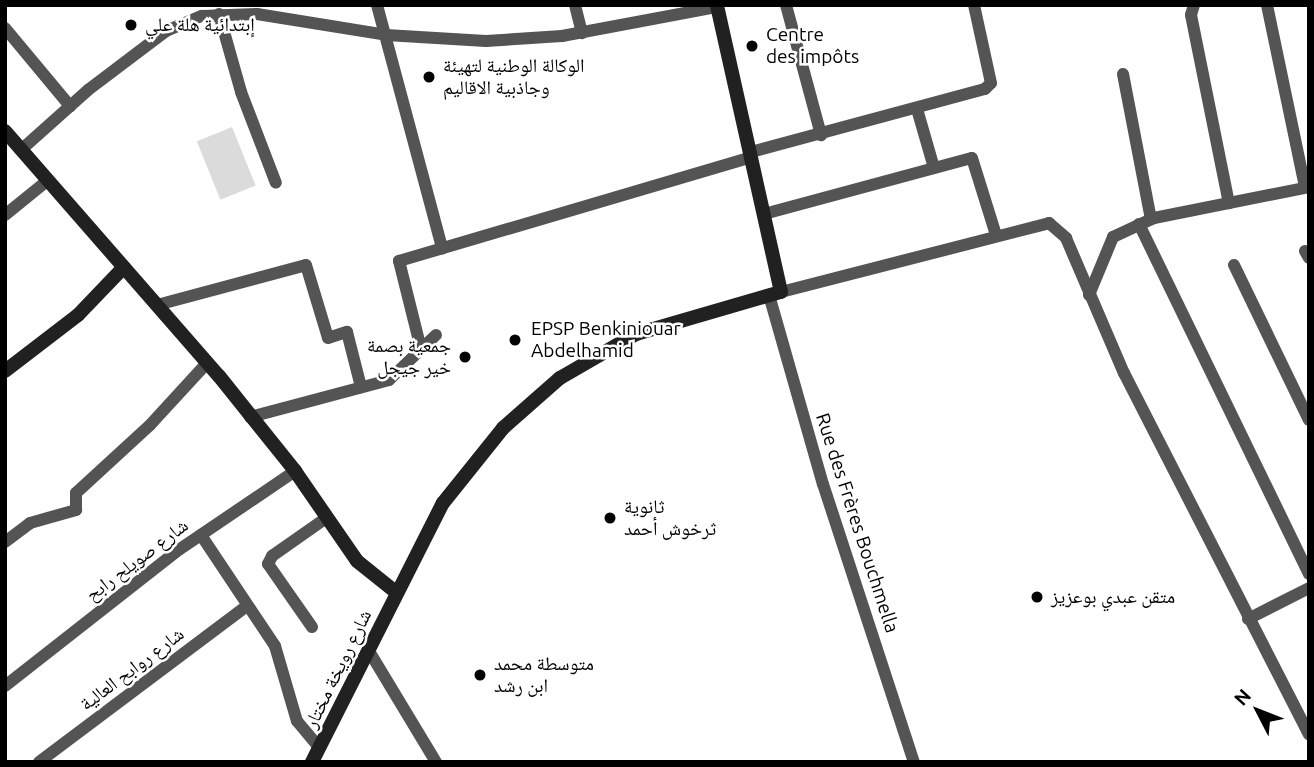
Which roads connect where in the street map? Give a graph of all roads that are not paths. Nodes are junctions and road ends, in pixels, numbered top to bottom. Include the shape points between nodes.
1 (377, 5) edge
2 (575, 5) edge
3 (786, 5) edge
4 (974, 5) edge
5 (1194, 5) edge
6 (1267, 5) edge
7 (717, 6) edge
8 (201, 11) edge
9 (219, 14) junction
10 (5, 28) edge
11 (582, 33) junction
12 (386, 34) junction
13 (1123, 74) dead end
14 (70, 106) junction
15 (917, 109) junction
16 (5, 131) edge
17 (821, 135) junction
18 (22, 149) junction
19 (751, 155) junction
20 (934, 168) junction
21 (48, 180) junction
22 (276, 183) dead end
23 (1307, 187) edge
24 (1229, 203) junction
25 (764, 214) junction
26 (5, 215) edge
27 (1145, 222) junction
28 (996, 235) junction
29 (442, 248) junction
30 (1234, 265) dead end
31 (124, 267) junction
32 (775, 294) junction
33 (1089, 295) junction
34 (157, 305) junction
35 (436, 335) dead end
36 (421, 349) junction
37 (207, 363) junction
38 (5, 371) edge
39 (361, 387) junction
40 (250, 417) junction
41 (1309, 420) edge
42 (295, 471) junction
43 (326, 518) junction
44 (201, 536) junction
45 (5, 542) edge
46 (1309, 574) edge
47 (1309, 588) edge
48 (397, 593) junction
49 (247, 606) junction
50 (1248, 619) junction
51 (312, 627) dead end
52 (369, 651) junction
53 (5, 686) edge
54 (1306, 717) edge
55 (1309, 734) edge
56 (320, 748) junction
57 (39, 762) edge
58 (313, 762) edge
59 (436, 762) edge
60 (914, 762) edge

1 - 12 street
2 - 11 street
3 - 17 street
4 - 15 street via 989,86
5 - 24 street via 1191,15
6 - 23 street
7 - 11 street
7 - 19 main road
8 - 9 street
8 - 14 street via 166,31
9 - 12 street via 257,14
9 - 22 street via 241,92
10 - 14 street
11 - 12 street via 486,41
12 - 29 street
13 - 27 street
14 - 18 street
15 - 17 street
15 - 20 street
16 - 18 main road
17 - 19 street
18 - 21 main road
19 - 25 main road
19 - 29 street
20 - 25 street
20 - 28 street via 972,158
21 - 26 street
21 - 31 main road
23 - 24 street
24 - 27 street
25 - 32 main road
27 - 33 street via 1113,237
27 - 46 street
28 - 32 street
28 - 33 street via 1049,223 1066,238
29 - 36 street via 399,261
30 - 41 street
31 - 34 main road
31 - 38 main road via 78,315
32 - 48 main road, شارع رويخة مختار via 636,334 590,358 543,391 484,448 454,486
32 - 60 street, Rue des Frères Bouchmella via 823,484
33 - 50 street
34 - 37 main road
34 - 39 street via 306,265 328,338 347,332
35 - 36 street
36 - 39 street via 389,380
37 - 40 main road
37 - 45 street via 150,425 76,493 76,510 30,523
39 - 40 street
40 - 42 main road
42 - 43 main road
42 - 44 street, شارع صويلح رابح
43 - 48 main road via 357,561
43 - 51 street via 272,556 268,564
44 - 49 street
44 - 53 street, شارع صويلح رابح
47 - 50 street
48 - 52 main road, شارع رويخة مختار
49 - 56 street via 275,646 297,721
49 - 57 street, شارع روابح العالية
50 - 54 street
52 - 56 main road, شارع رويخة مختار
52 - 59 street
54 - 55 street
56 - 58 main road, شارع رويخة مختار

